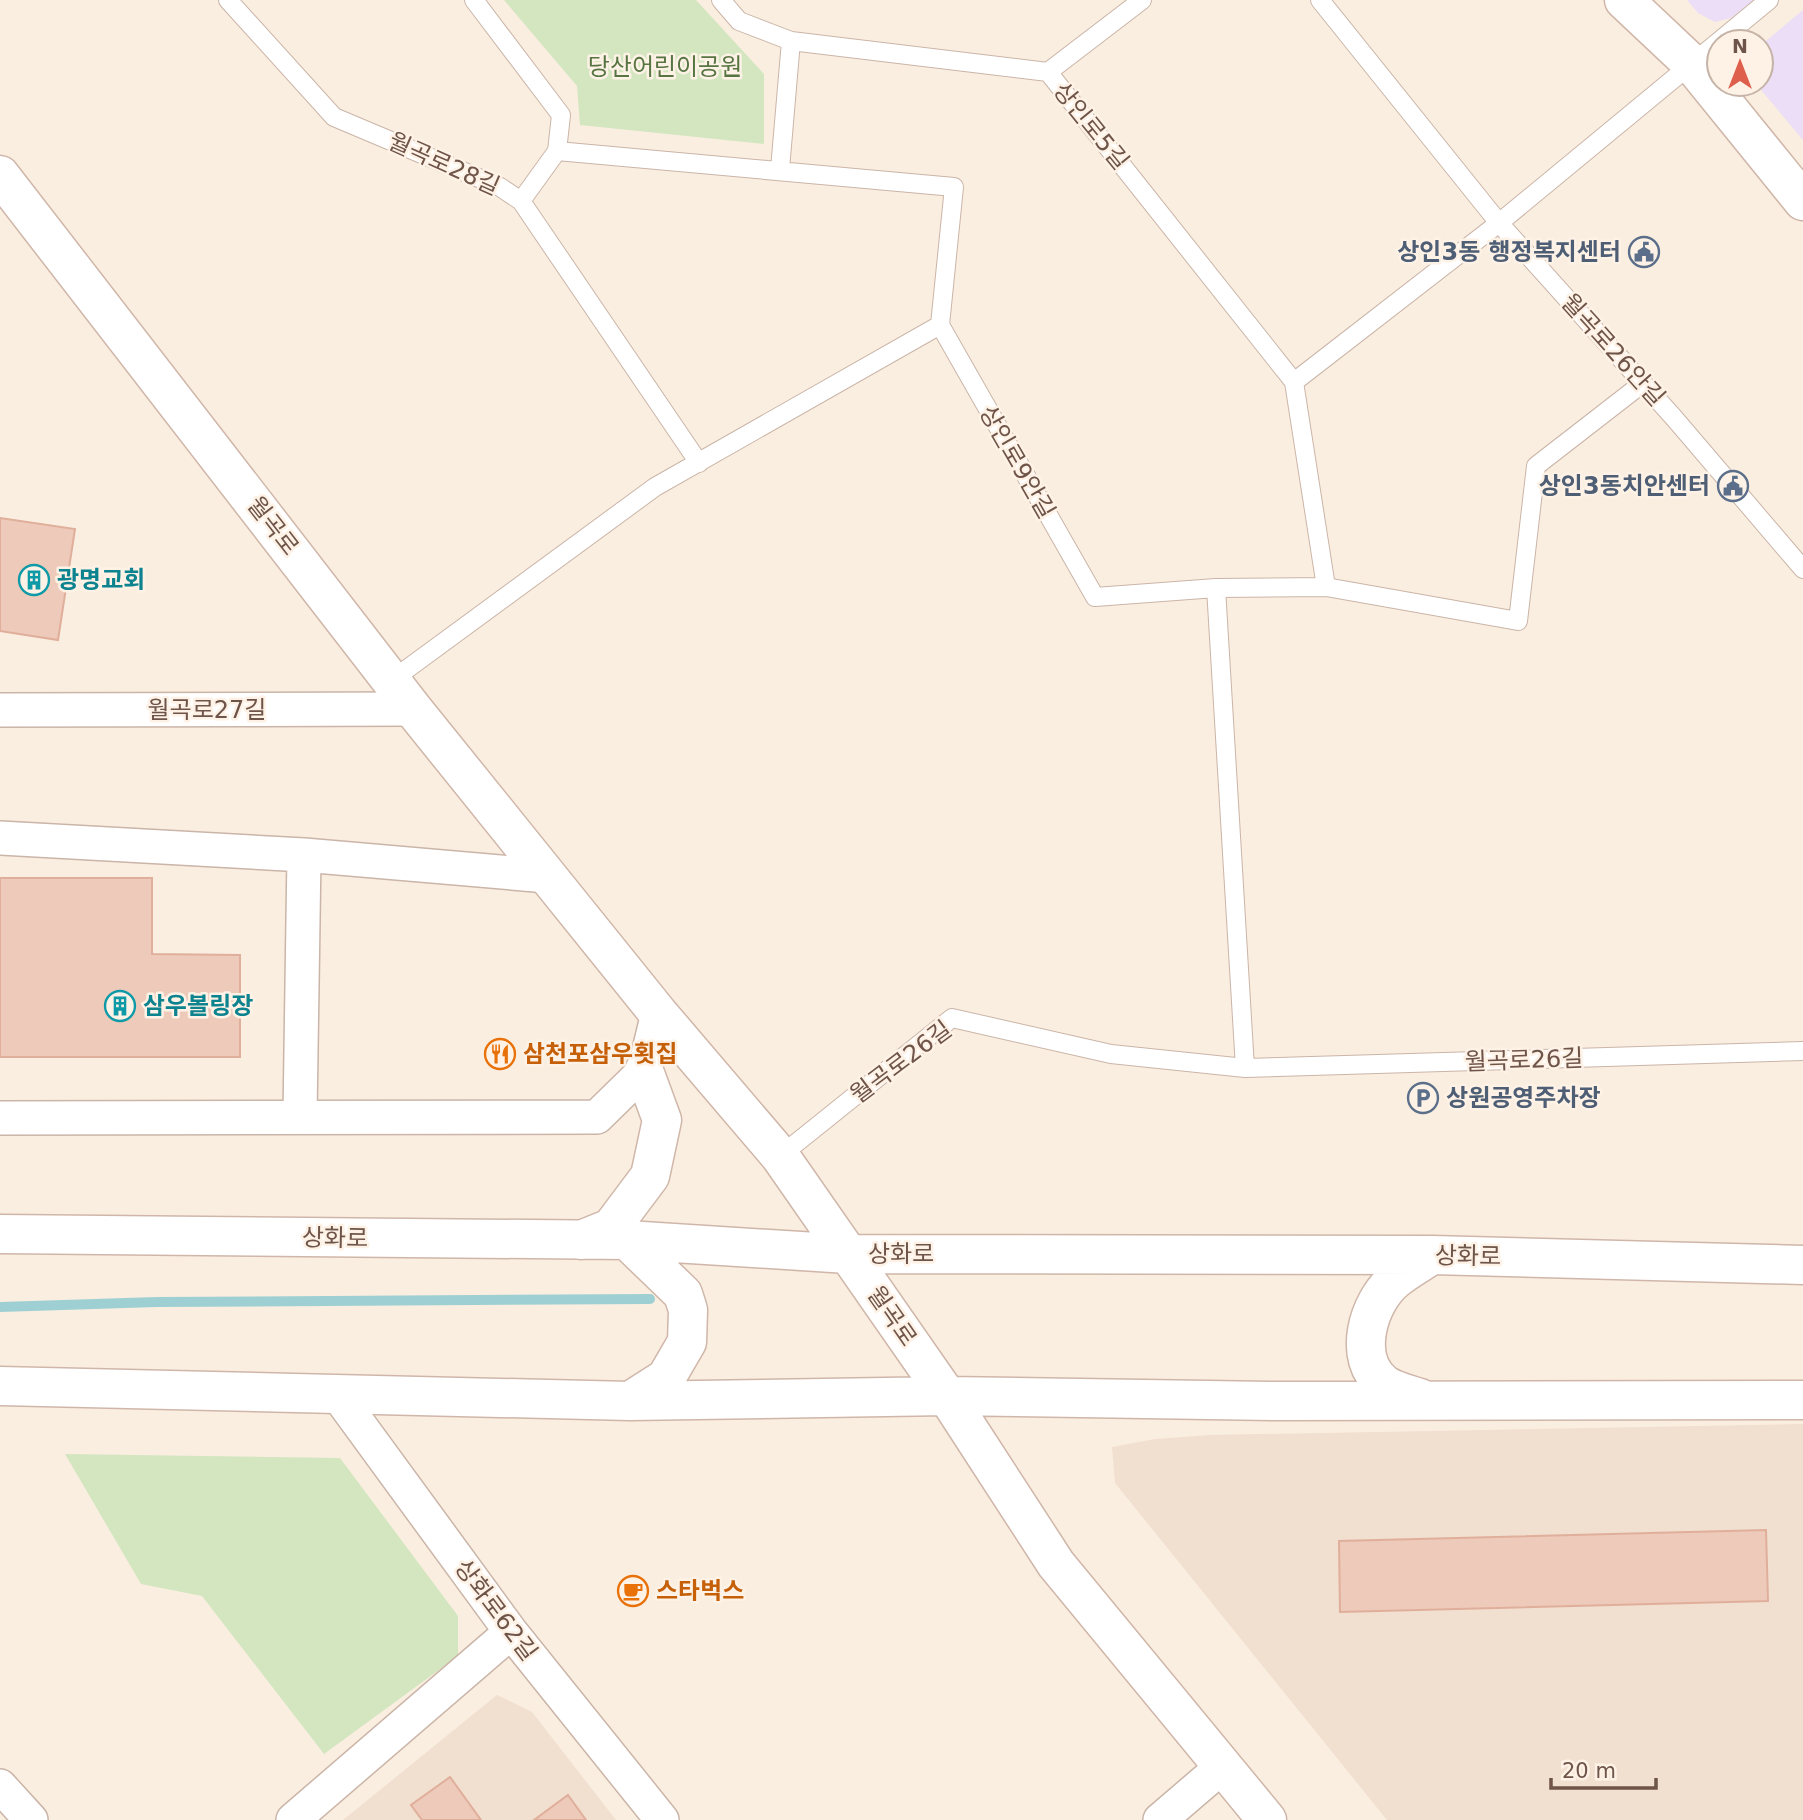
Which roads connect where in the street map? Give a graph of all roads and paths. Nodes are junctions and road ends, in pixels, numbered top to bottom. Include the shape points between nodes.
1 (228, 0) edge
2 (474, 0) edge
3 (721, 0) edge
4 (1142, 0) edge
5 (1320, 0) edge
6 (1624, 0) edge
7 (1769, 0) edge
8 (791, 41) junction
9 (1692, 64) junction
10 (1048, 72) junction
11 (557, 151) junction
12 (780, 169) junction
13 (0, 175) edge
14 (522, 201) junction
15 (1803, 201) edge
16 (1499, 223) junction
17 (940, 325) junction
18 (1294, 382) junction
19 (1643, 383) junction
20 (699, 463) junction
21 (1803, 569) edge
22 (1326, 587) junction
23 (1216, 588) junction
24 (403, 695) junction
25 (0, 710) edge
26 (0, 838) edge
27 (304, 855) junction
28 (547, 876) junction
29 (658, 1013) junction
30 (1803, 1051) edge
31 (1245, 1068) junction
32 (644, 1071) junction
33 (300, 1116) junction
34 (0, 1118) edge
35 (780, 1156) junction
36 (0, 1234) edge
37 (581, 1240) junction
38 (627, 1240) junction
39 (849, 1254) junction
40 (1432, 1255) junction
41 (1803, 1265) edge
42 (0, 1386) edge
43 (337, 1394) junction
44 (947, 1396) junction
45 (1424, 1400) junction
46 (1803, 1400) edge
47 (630, 1401) junction
48 (511, 1632) junction
49 (1223, 1766) junction
50 (0, 1786) edge
51 (31, 1820) edge
52 (293, 1820) edge
53 (662, 1820) edge
54 (1160, 1820) edge
55 (1267, 1820) edge

1 - 14 lane, 월곡로28길 via 334,117 500,187
2 - 11 lane via 561,115
3 - 8 lane, 상인로5길 via 739,21
4 - 10 lane
5 - 16 lane, 월곡로26안길
6 - 9 main road
7 - 9 lane
8 - 10 lane, 상인로5길
8 - 12 lane
9 - 15 main road
9 - 16 lane
10 - 18 lane, 상인로5길
11 - 12 lane
11 - 14 lane
12 - 17 lane via 954,187
13 - 24 main road, 월곡로
14 - 20 lane, 월곡로28길
16 - 18 lane
16 - 19 lane, 월곡로26안길
17 - 20 lane
17 - 23 lane, 상인로9안길 via 1095,597
18 - 22 lane, 상인로5길
19 - 21 lane, 월곡로26안길
19 - 22 lane, 상인로9안길 via 1536,466 1518,621
20 - 24 lane via 655,487
22 - 23 lane, 상인로9안길
23 - 31 lane
24 - 25 street, 월곡로27길
24 - 28 main road, 월곡로
26 - 27 street
27 - 28 street
27 - 33 street
28 - 29 main road, 월곡로
29 - 32 street
29 - 35 main road, 월곡로
30 - 31 lane, 월곡로26길
31 - 35 lane, 월곡로26길 via 1111,1054 951,1018
32 - 33 street via 597,1117
32 - 37 main road via 662,1119 650,1176 611,1228
33 - 34 street
35 - 39 main road, 월곡로
36 - 37 main road, 상화로
37 - 38 main road, 상화로
38 - 39 main road, 상화로
38 - 47 main road via 683,1294 688,1310 687,1342 666,1378
39 - 40 main road, 상화로
39 - 44 main road, 월곡로
40 - 41 main road, 상화로
40 - 45 main road via 1393,1280 1371,1314 1365,1336 1370,1367 1384,1384
42 - 43 main road
43 - 47 main road
43 - 48 street, 상화로62길
44 - 45 main road
44 - 47 main road
44 - 49 main road, 월곡로 via 1056,1564
45 - 46 main road
48 - 52 street
48 - 53 street, 상화로62길
49 - 54 street
49 - 55 main road, 월곡로
50 - 51 street

